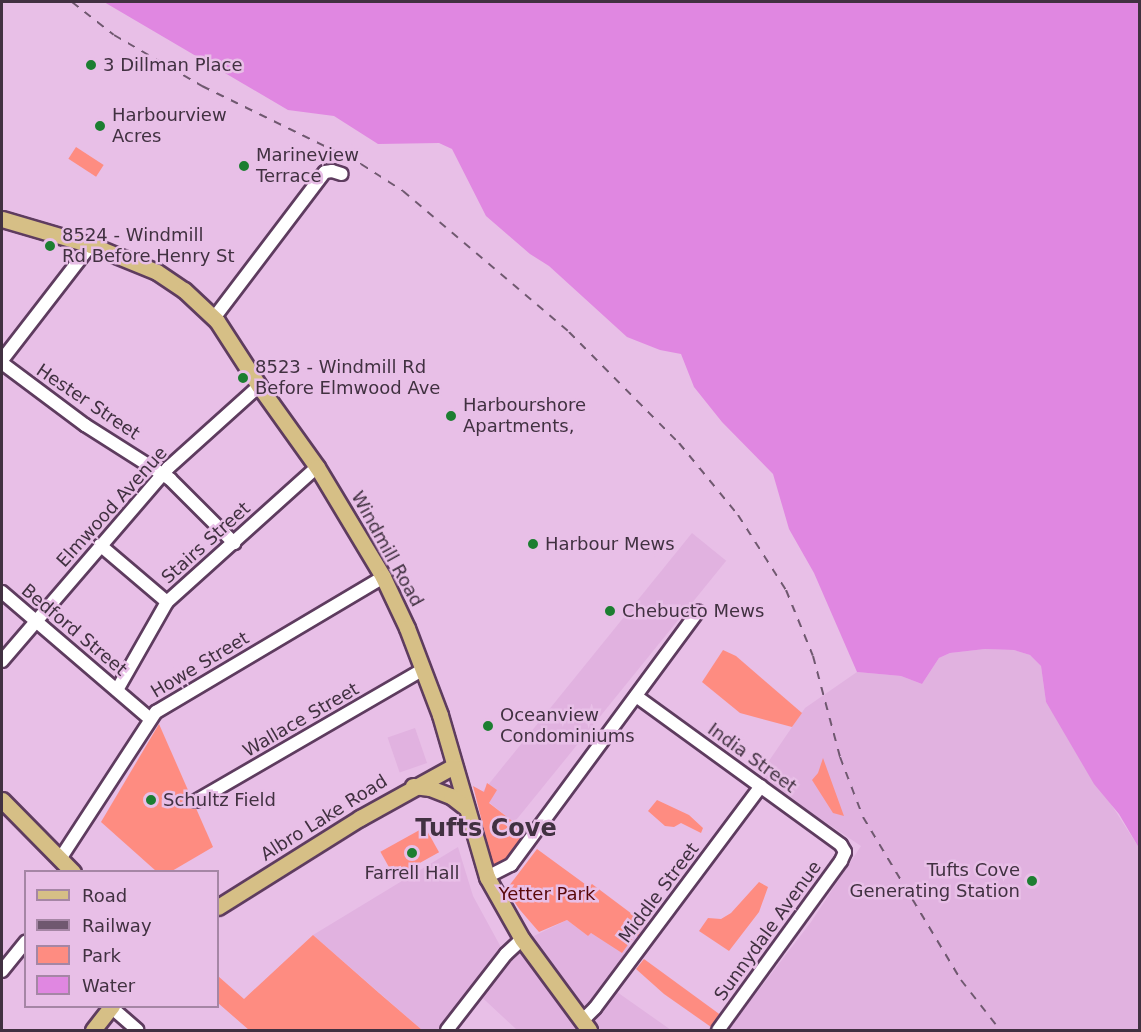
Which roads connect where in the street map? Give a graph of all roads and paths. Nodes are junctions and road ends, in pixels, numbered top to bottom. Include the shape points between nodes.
1 (342, 174) dead end
2 (2, 219) edge
3 (91, 245) junction
4 (214, 318) junction
5 (2, 362) edge
6 (259, 386) junction
7 (317, 467) junction
8 (163, 474) junction
9 (234, 543) junction
10 (100, 545) junction
11 (383, 577) junction
12 (2, 592) edge
13 (167, 602) junction
14 (698, 611) dead end
15 (35, 622) junction
16 (2, 661) edge
17 (424, 669) junction
18 (117, 690) junction
19 (636, 696) junction
20 (150, 719) junction
21 (454, 766) junction
22 (413, 786) junction
23 (761, 786) junction
24 (2, 800) edge
25 (196, 801) dead end
26 (465, 807) junction
27 (845, 852) joint
28 (60, 859) junction
29 (71, 870) edge
30 (487, 877) junction
31 (219, 906) edge
32 (522, 939) junction
33 (24, 944) edge
34 (2, 971) edge
35 (111, 1008) edge
36 (113, 1008) edge
37 (586, 1025) edge
38 (93, 1030) edge
39 (137, 1030) edge
40 (447, 1030) edge
41 (718, 1030) edge

1 - 4 street via 325,172
2 - 3 main road, Windmill Road
3 - 4 main road, Windmill Road via 157,272
3 - 5 street
4 - 6 main road, Windmill Road
5 - 8 street, Hester Street via 85,425
6 - 7 main road, Windmill Road
6 - 8 street, Elmwood Avenue
7 - 9 street, Stairs Street
7 - 11 main road, Windmill Road
8 - 9 street, Hester Street
8 - 10 street, Elmwood Avenue
9 - 13 street, Stairs Street
10 - 13 street
10 - 15 street, Elmwood Avenue
11 - 17 main road, Windmill Road
11 - 20 street, Howe Street
12 - 15 street, Bedford Street
13 - 18 street, Stairs Street
14 - 19 street
15 - 16 street, Elmwood Avenue
15 - 18 street, Bedford Street
17 - 21 main road, Windmill Road
17 - 25 street, Wallace Street
18 - 20 street, Bedford Street
19 - 23 street, India Street
19 - 30 street via 510,865
20 - 28 street, Howe Street
21 - 22 main road, Albro Lake Road
21 - 26 main road, Windmill Road
22 - 26 main road via 451,796
22 - 31 main road, Albro Lake Road
23 - 27 street, India Street via 841,845
23 - 37 street, Middle Street
24 - 28 main road
26 - 30 main road, Windmill Road
27 - 41 street, Sunnydale Avenue
28 - 29 main road
30 - 32 main road, Windmill Road
32 - 37 main road, Windmill Road
32 - 40 street
33 - 34 street
35 - 38 main road
36 - 39 street

